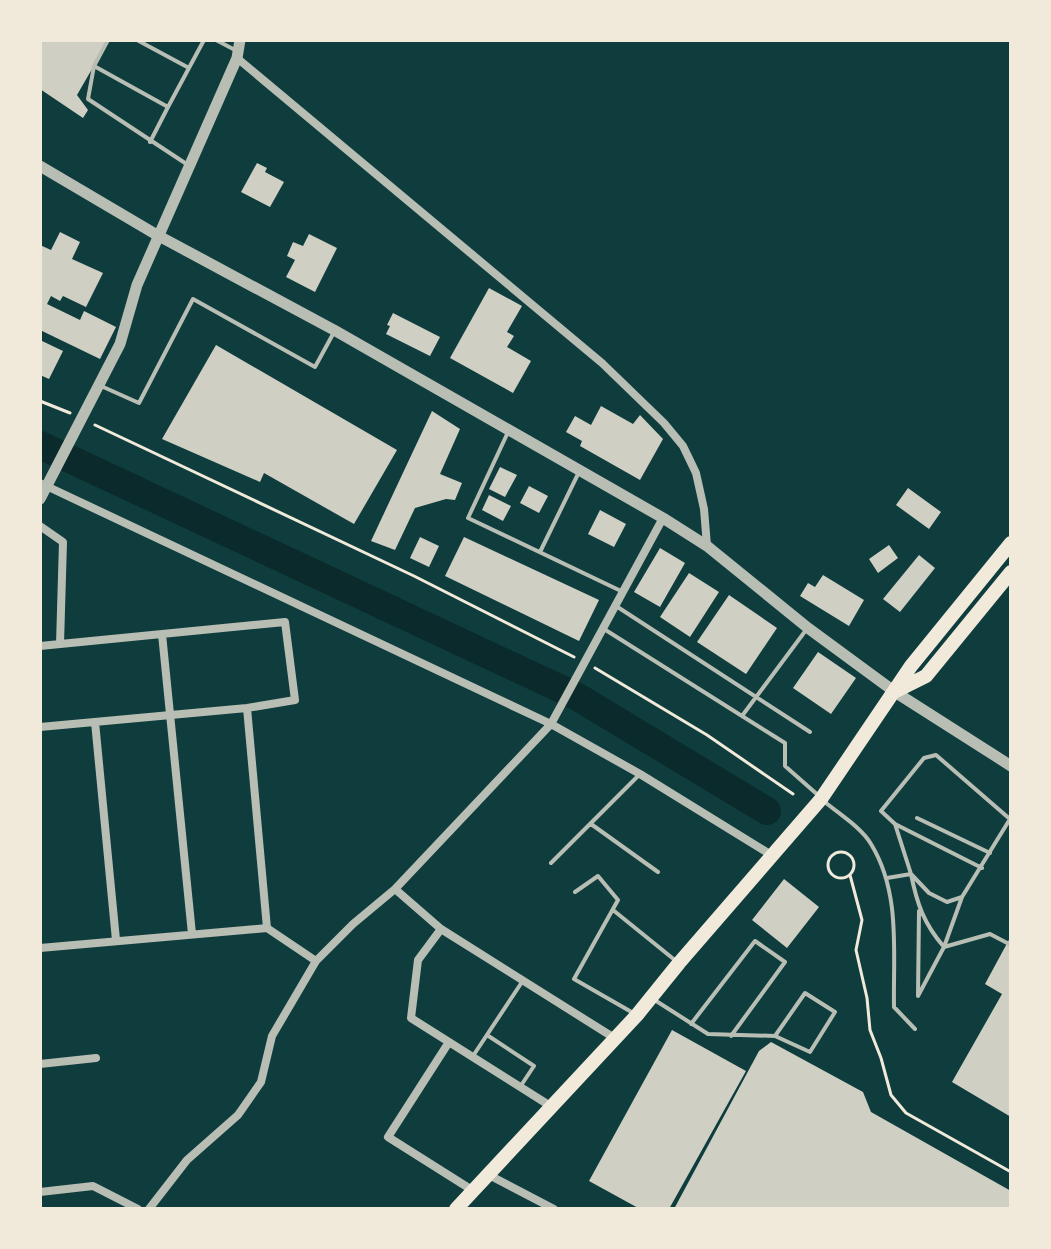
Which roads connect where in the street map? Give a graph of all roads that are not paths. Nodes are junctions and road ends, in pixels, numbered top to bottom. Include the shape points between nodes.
1 (108, 40) edge
2 (137, 40) edge
3 (204, 40) edge
4 (216, 40) edge
5 (238, 50) edge
6 (94, 66) junction
7 (189, 68) junction
8 (168, 107) junction
9 (150, 142) junction
10 (188, 165) junction
11 (40, 166) edge
12 (157, 235) junction
13 (334, 330) junction
14 (101, 386) junction
15 (509, 430) junction
16 (579, 470) junction
17 (46, 481) edge
18 (40, 499) edge
19 (663, 518) junction
20 (40, 526) edge
21 (1011, 543) edge
22 (707, 546) junction
23 (540, 552) junction
24 (1011, 572) edge
25 (623, 592) junction
26 (616, 606) junction
27 (808, 628) junction
28 (604, 629) junction
29 (162, 634) junction
30 (60, 644) junction
31 (40, 646) edge
32 (895, 692) junction
33 (757, 695) junction
34 (247, 708) junction
35 (171, 715) junction
36 (742, 716) junction
37 (95, 722) junction
38 (551, 724) junction
39 (40, 727) edge
40 (810, 732) dead end
41 (1011, 766) edge
42 (640, 774) junction
43 (821, 799) junction
44 (917, 818) dead end
45 (1011, 820) edge
46 (591, 824) junction
47 (895, 824) junction
48 (776, 852) junction
49 (990, 853) junction
50 (551, 863) dead end
51 (982, 868) junction
52 (658, 872) dead end
53 (911, 874) junction
54 (887, 878) junction
55 (395, 889) junction
56 (575, 892) dead end
57 (962, 897) junction
58 (613, 910) junction
59 (919, 911) junction
60 (267, 928) junction
61 (441, 929) junction
62 (192, 934) junction
63 (116, 940) junction
64 (1011, 945) edge
65 (944, 947) junction
66 (40, 948) edge
67 (316, 961) junction
68 (679, 963) junction
69 (522, 982) junction
70 (651, 998) junction
71 (637, 1015) junction
72 (691, 1024) junction
73 (915, 1029) dead end
74 (487, 1035) junction
75 (731, 1036) junction
76 (775, 1036) junction
77 (616, 1039) junction
78 (449, 1042) junction
79 (472, 1057) junction
80 (96, 1058) dead end
81 (40, 1064) edge
82 (520, 1087) junction
83 (552, 1107) junction
84 (486, 1174) junction
85 (472, 1190) junction
86 (40, 1192) edge
87 (138, 1209) edge
88 (149, 1209) edge
89 (456, 1209) edge
90 (554, 1209) edge

1 - 6 lane
2 - 7 lane
3 - 7 lane
4 - 5 lane
5 - 10 street
5 - 22 street via 664,423 696,473
6 - 8 lane
6 - 9 lane via 88,99
7 - 8 lane
8 - 9 lane
9 - 10 lane
10 - 12 street
11 - 12 street
12 - 13 street
12 - 14 street
13 - 14 lane via 315,367 193,299 139,403
13 - 15 street
14 - 17 street
15 - 16 street
15 - 23 lane via 468,518
16 - 19 street
16 - 23 lane
17 - 18 street
17 - 38 street
19 - 22 street
19 - 25 street
20 - 30 street via 63,542
21 - 32 main road
22 - 27 street
23 - 25 lane
24 - 32 main road via 926,676
25 - 26 street
26 - 28 street
26 - 33 lane
27 - 32 street
27 - 33 lane
28 - 36 lane
28 - 38 street
29 - 30 street
29 - 34 street via 285,622 295,700
29 - 35 street
30 - 31 street
32 - 41 street
32 - 43 main road
33 - 36 lane
33 - 40 lane
34 - 35 street
34 - 60 street
35 - 37 street
35 - 62 street
36 - 43 lane via 785,743 785,766
37 - 39 street
37 - 63 street
38 - 42 street
38 - 55 street
42 - 46 lane
42 - 48 street
43 - 48 main road
43 - 54 lane via 870,841
44 - 49 lane
45 - 47 lane via 936,755 924,758 881,811
45 - 49 lane
46 - 50 lane
46 - 52 lane
47 - 51 lane
47 - 53 lane
48 - 68 main road
49 - 51 lane
51 - 57 lane
53 - 54 lane
53 - 57 lane via 947,902
53 - 59 lane
54 - 73 lane via 894,922 894,1007
55 - 61 street
55 - 67 street
56 - 58 lane via 598,876 618,900
57 - 65 lane
58 - 68 lane
58 - 71 lane via 574,979
59 - 65 lane
59 - 65 lane via 918,996
60 - 62 street
60 - 67 street
61 - 69 street
61 - 78 street via 418,960 411,1018
62 - 63 street
63 - 66 street
64 - 65 lane via 990,934
67 - 88 street via 272,1036 261,1082 238,1115 187,1160
68 - 70 main road
69 - 74 lane
69 - 77 street
70 - 71 main road
70 - 72 lane
71 - 77 main road
72 - 75 lane via 708,1034
72 - 75 lane via 755,941 785,962
74 - 79 lane
74 - 82 lane via 534,1066
75 - 76 lane
76 - 76 lane via 805,993 835,1012 810,1052
77 - 83 main road
78 - 79 street
78 - 85 street via 388,1137
79 - 82 street
80 - 81 street
82 - 83 street
83 - 84 main road
84 - 85 main road
84 - 90 street
85 - 89 main road
86 - 87 street via 93,1186

